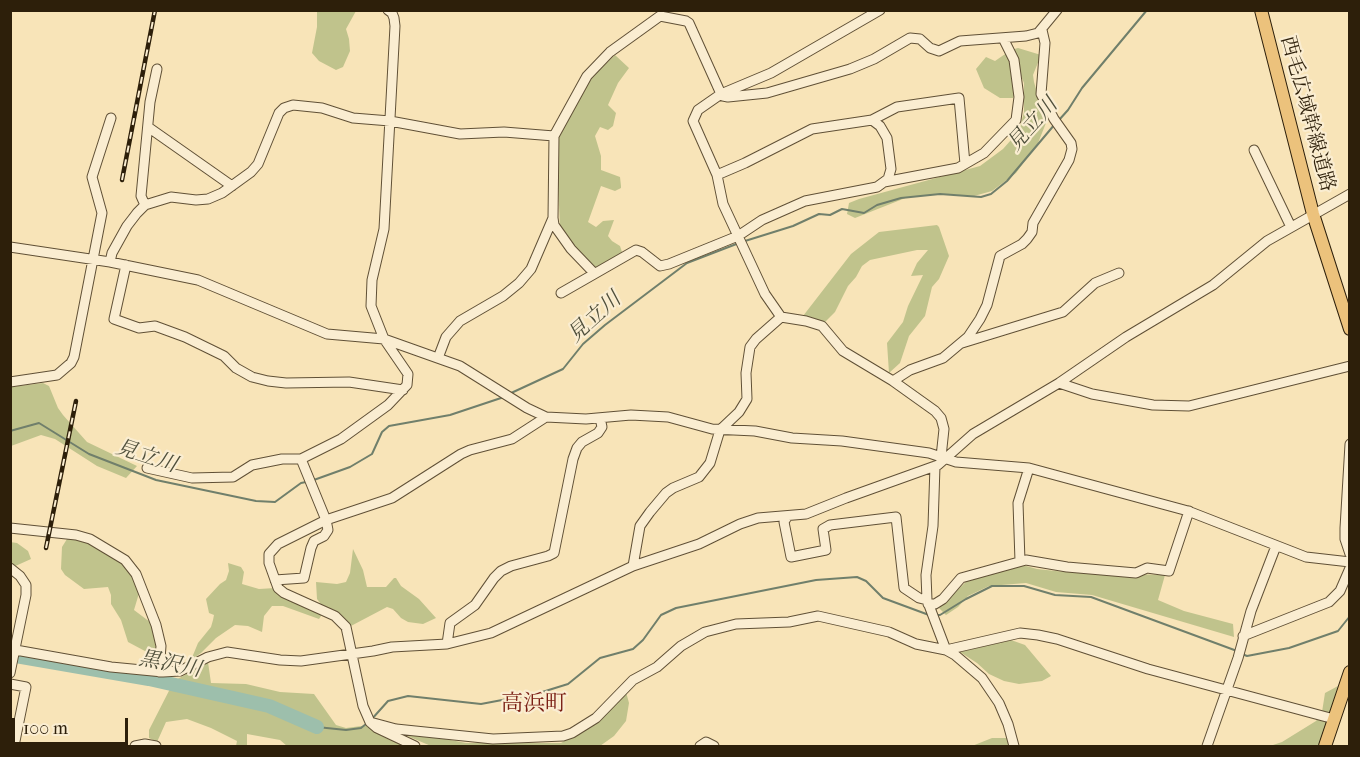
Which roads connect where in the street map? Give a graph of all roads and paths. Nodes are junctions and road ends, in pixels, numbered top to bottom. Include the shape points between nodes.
1 (388, 10) edge
2 (880, 10) edge
3 (1261, 10) edge
4 (1053, 12) edge
5 (1042, 30) junction
6 (1003, 38) junction
7 (157, 69) dead end
8 (721, 94) junction
9 (111, 118) dead end
10 (872, 120) junction
11 (390, 121) junction
12 (147, 128) junction
13 (554, 136) junction
14 (1254, 150) dead end
15 (965, 164) junction
16 (717, 175) junction
17 (884, 182) junction
18 (232, 186) junction
19 (1350, 194) edge
20 (145, 205) junction
21 (1313, 214) junction
22 (553, 218) junction
23 (1291, 227) junction
24 (740, 240) junction
25 (10, 247) edge
26 (93, 261) junction
27 (110, 262) junction
28 (126, 265) junction
29 (594, 273) junction
30 (1119, 273) dead end
31 (561, 293) dead end
32 (781, 317) junction
33 (1350, 329) edge
34 (384, 339) junction
35 (962, 343) junction
36 (438, 358) junction
37 (1348, 366) edge
38 (893, 381) junction
39 (10, 382) edge
40 (1059, 383) junction
41 (403, 390) junction
42 (546, 417) junction
43 (600, 418) junction
44 (720, 430) junction
45 (1350, 444) edge
46 (944, 458) junction
47 (301, 459) junction
48 (935, 466) junction
49 (147, 468) dead end
50 (1029, 468) junction
51 (1189, 511) junction
52 (787, 517) junction
53 (326, 520) junction
54 (10, 528) edge
55 (1276, 546) junction
56 (1350, 554) edge
57 (1020, 561) junction
58 (1350, 562) edge
59 (633, 566) junction
60 (10, 568) edge
61 (1350, 568) edge
62 (275, 580) junction
63 (928, 602) junction
64 (1243, 636) junction
65 (447, 644) junction
66 (13, 649) edge
67 (946, 650) junction
68 (351, 654) junction
69 (159, 672) junction
70 (1350, 672) edge
71 (10, 674) edge
72 (10, 684) edge
73 (1226, 690) junction
74 (1334, 719) junction
75 (370, 722) junction
76 (14, 747) edge
77 (135, 747) edge
78 (156, 747) edge
79 (415, 747) edge
80 (700, 747) edge
81 (714, 747) edge
82 (1014, 747) edge
83 (1207, 747) edge
84 (1325, 747) edge

1 - 11 street via 395,26
2 - 8 street via 771,73
3 - 21 main road, 西毛広域幹線道路
4 - 5 street
5 - 6 street
5 - 35 street via 1045,43 1041,94 1072,149 1033,223 1032,232 1022,244 1000,256 987,304
6 - 8 street via 960,41 939,51 920,39 910,38 863,64 790,87 738,96
6 - 15 street via 1014,60 1016,120 984,153
7 - 12 street
8 - 13 street via 689,23 660,16 610,52 587,76
8 - 16 street via 693,118
9 - 26 street via 92,177 102,213
10 - 15 street via 897,107 959,98
10 - 16 street via 812,129
10 - 17 street via 887,138 891,169
11 - 13 street via 460,134
11 - 18 street via 353,118 307,106 284,108 258,164
11 - 34 street via 384,229 370,292 371,306
12 - 18 street
12 - 20 street via 141,196
13 - 22 street
14 - 23 street
15 - 17 street
16 - 24 street via 723,204
17 - 24 street via 861,191 806,201 762,220
18 - 20 street via 208,199 171,196
19 - 21 street
20 - 27 street via 127,226
21 - 23 street
21 - 33 main road, 西毛広域幹線道路
22 - 29 street via 571,249
22 - 36 street via 531,269 503,296 460,321 446,337
23 - 40 street via 1267,241 1213,285
24 - 29 street via 664,265 636,250
24 - 32 street via 765,294
25 - 26 street
26 - 27 street
26 - 39 street via 71,363 57,375
27 - 28 street
28 - 34 street via 198,280 327,334
28 - 41 street via 114,319 139,328 155,326 185,337 224,356 252,377 268,381 349,382
29 - 31 street
30 - 35 street via 1095,283 1063,312
32 - 38 street via 822,327 843,351
32 - 44 street via 750,348 747,399
34 - 36 street
34 - 41 street via 408,374
35 - 38 street via 943,358
36 - 42 street via 460,366
37 - 40 street via 1189,406 1153,405 1092,394
38 - 46 street via 941,418
40 - 46 street via 973,434
41 - 47 street via 341,439
42 - 43 street
42 - 53 street via 512,439 461,454 392,498
43 - 44 street via 668,417
43 - 65 street via 602,427 582,442 573,459 554,553 501,571 476,605 450,622
44 - 46 street via 842,441
44 - 59 street via 705,471 666,493 640,526
45 - 56 street via 1345,528
46 - 48 street
46 - 50 street
47 - 49 street via 252,465 233,477 192,478
47 - 53 street
48 - 52 street via 806,514
48 - 63 street via 926,575
50 - 51 street
50 - 57 street via 1018,503
51 - 55 street
51 - 57 street via 1169,571 1147,568 1136,573
52 - 59 street via 751,520 699,544
52 - 63 street via 784,522 791,557 826,550 823,529 830,525 896,518 904,588
53 - 62 street via 274,547 268,558
53 - 62 street via 328,530 314,541 304,578
54 - 69 street via 76,535 125,560 140,583 156,625
55 - 58 street via 1306,557
55 - 64 street
57 - 63 street via 961,578 935,604
59 - 65 street via 492,633
60 - 66 street via 26,585
61 - 64 street via 1340,591 1329,602
62 - 68 street via 284,593 335,616 346,627
63 - 67 street
64 - 73 street
65 - 68 street
66 - 69 street
66 - 71 street
67 - 73 street via 1020,633 1038,635
67 - 75 street via 818,616 789,622 736,624 705,632 681,646 657,667 633,680 596,718 563,736 493,739 396,729
67 - 82 street via 985,682 1004,712
68 - 69 street via 301,661 227,652 180,671
68 - 75 street
70 - 74 main road
72 - 76 street via 26,687
73 - 74 street
73 - 83 street
74 - 84 main road
75 - 79 street
77 - 78 street
80 - 81 street via 706,742

